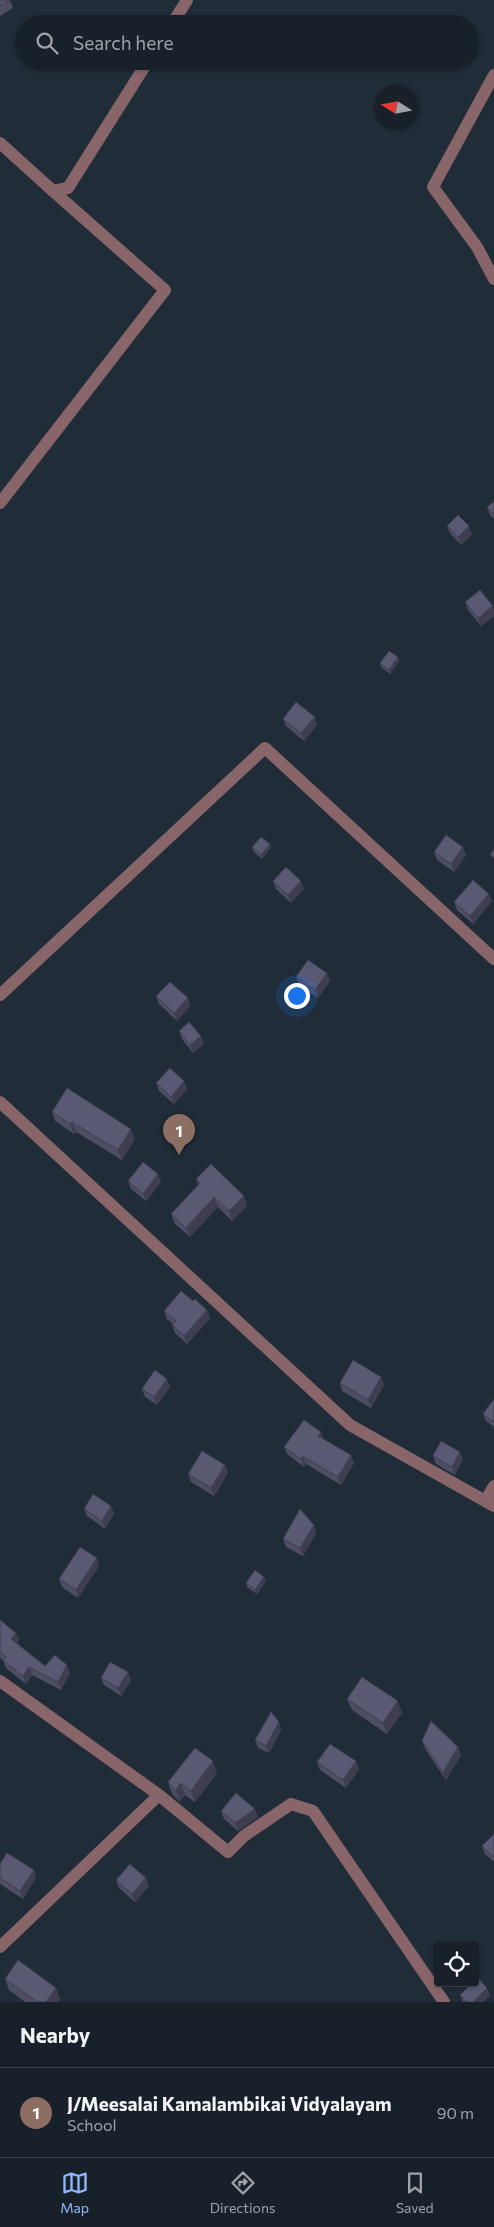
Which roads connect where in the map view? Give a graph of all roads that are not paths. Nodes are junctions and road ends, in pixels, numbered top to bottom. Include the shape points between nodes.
1 (187, 0) edge
2 (178, 15) edge
3 (142, 70) edge
4 (494, 75) edge
5 (0, 143) edge
6 (53, 191) junction
7 (494, 279) edge
8 (0, 503) edge
9 (494, 959) edge
10 (0, 995) edge
11 (0, 1102) edge
12 (494, 1486) edge
13 (489, 1504) edge
14 (0, 1682) edge
15 (159, 1795) junction
16 (0, 1947) edge
17 (444, 2002) edge

1 - 2 street
3 - 6 street via 68,188
4 - 7 street via 433,187 477,247
5 - 6 street
6 - 8 street via 165,290
9 - 10 street via 265,748
11 - 13 street via 350,1425
12 - 13 street
14 - 15 street
15 - 16 street
15 - 17 street via 228,1852 244,1836 290,1804 313,1811

